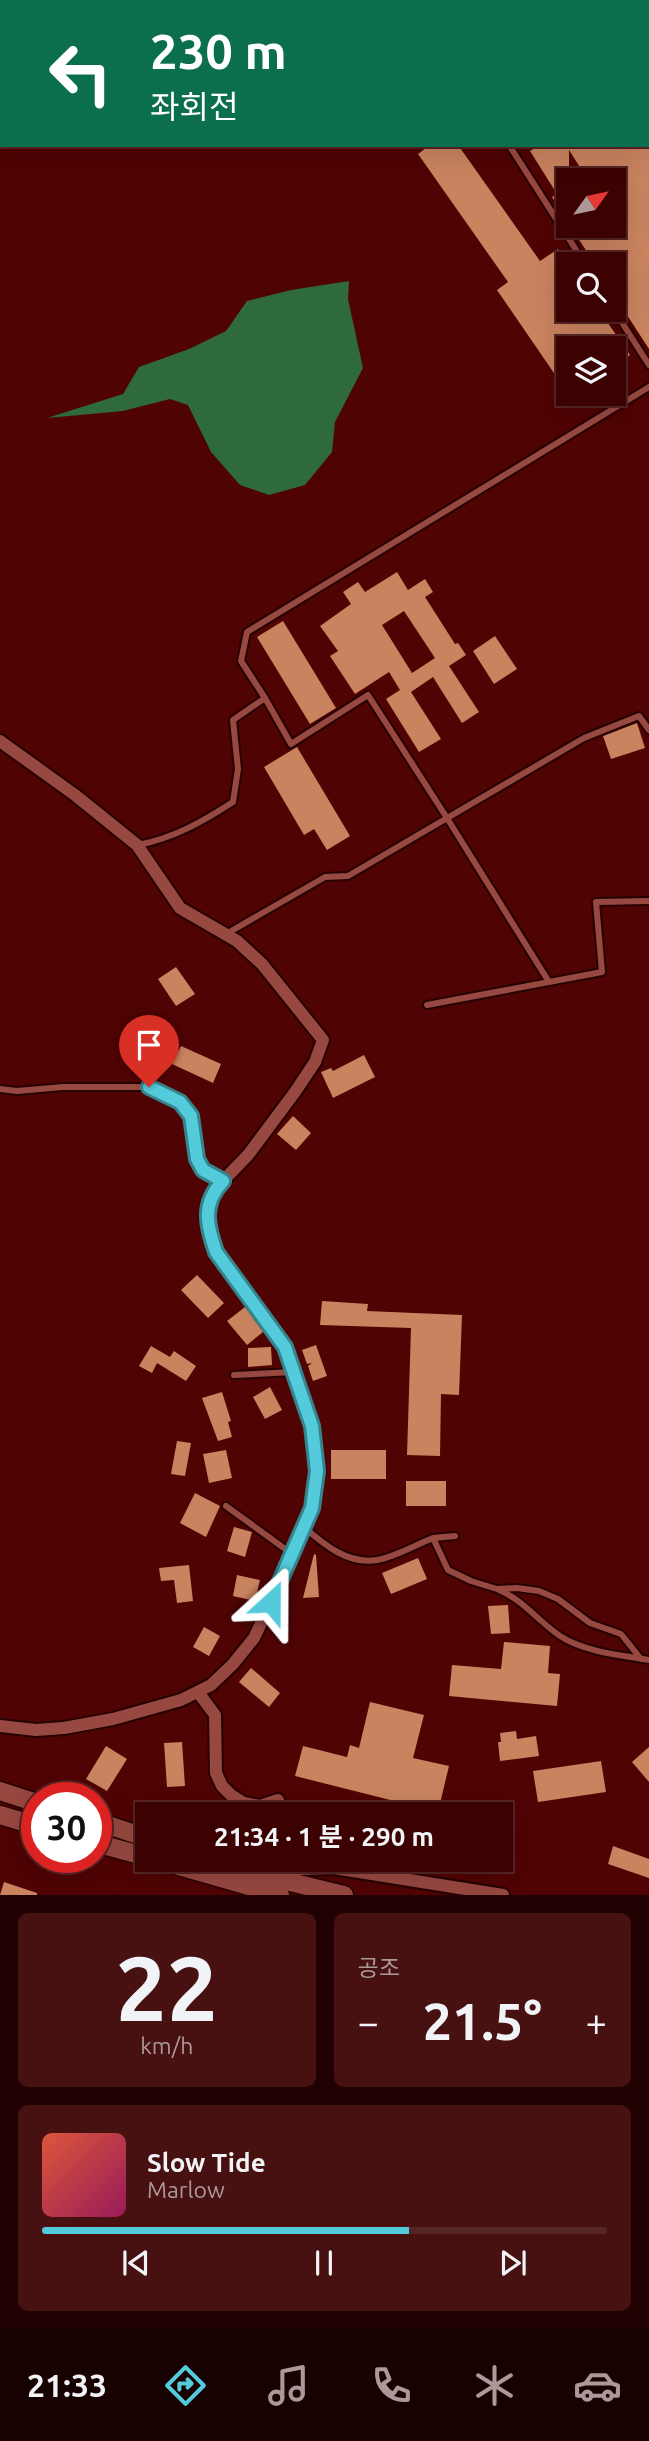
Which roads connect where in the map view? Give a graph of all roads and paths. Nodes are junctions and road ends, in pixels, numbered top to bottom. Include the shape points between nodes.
1 (510, 147) edge
2 (577, 252) edge
3 (622, 322) edge
4 (649, 365) edge
5 (649, 387) edge
6 (265, 698) junction
7 (649, 730) edge
8 (0, 741) edge
9 (447, 818) junction
10 (137, 845) junction
11 (649, 901) edge
12 (226, 934) junction
13 (549, 982) junction
14 (427, 1005) dead end
15 (0, 1089) edge
16 (223, 1181) junction
17 (294, 1372) junction
18 (233, 1376) dead end
19 (226, 1507) dead end
20 (304, 1527) junction
21 (455, 1536) dead end
22 (433, 1538) junction
23 (292, 1555) junction
24 (497, 1589) junction
25 (645, 1660) edge
26 (198, 1692) junction
27 (0, 1726) edge
28 (0, 1791) edge
29 (21, 1797) edge
30 (278, 1800) dead end
31 (0, 1815) edge
32 (21, 1821) edge
33 (112, 1826) edge
34 (135, 1834) edge
35 (112, 1847) edge
36 (135, 1854) edge
37 (200, 1872) edge
38 (249, 1872) edge
39 (359, 1872) edge
40 (280, 1895) edge
41 (344, 1895) edge
42 (503, 1895) edge

1 - 2 lane
3 - 4 lane
5 - 6 lane via 247,632 241,661
6 - 9 lane via 291,744 368,695
6 - 10 lane via 233,720 238,769 233,802 186,830
7 - 9 lane via 639,716 584,738
8 - 10 street
9 - 12 lane via 348,876 326,877
9 - 13 lane
10 - 12 street via 180,908
11 - 13 lane via 596,902 602,972
12 - 16 street via 262,964 323,1040 295,1092
13 - 14 lane
15 - 16 lane via 149,1087 180,1102 191,1116 197,1159 203,1170
16 - 17 street via 206,1217 216,1252 285,1347
17 - 18 lane
17 - 20 street via 312,1426 317,1471
19 - 23 lane
20 - 22 lane via 340,1555 362,1560 376,1560
20 - 23 street
21 - 22 lane
22 - 24 lane via 448,1570
23 - 26 street via 254,1637 233,1664
24 - 25 lane via 581,1646
24 - 25 lane via 539,1591 558,1599 590,1623 621,1634
26 - 27 street via 113,1719 64,1728
26 - 30 street via 215,1715 216,1773 222,1786 244,1803
28 - 29 main road
31 - 32 main road
33 - 34 main road
35 - 36 main road
37 - 40 main road
38 - 41 main road
39 - 42 street

